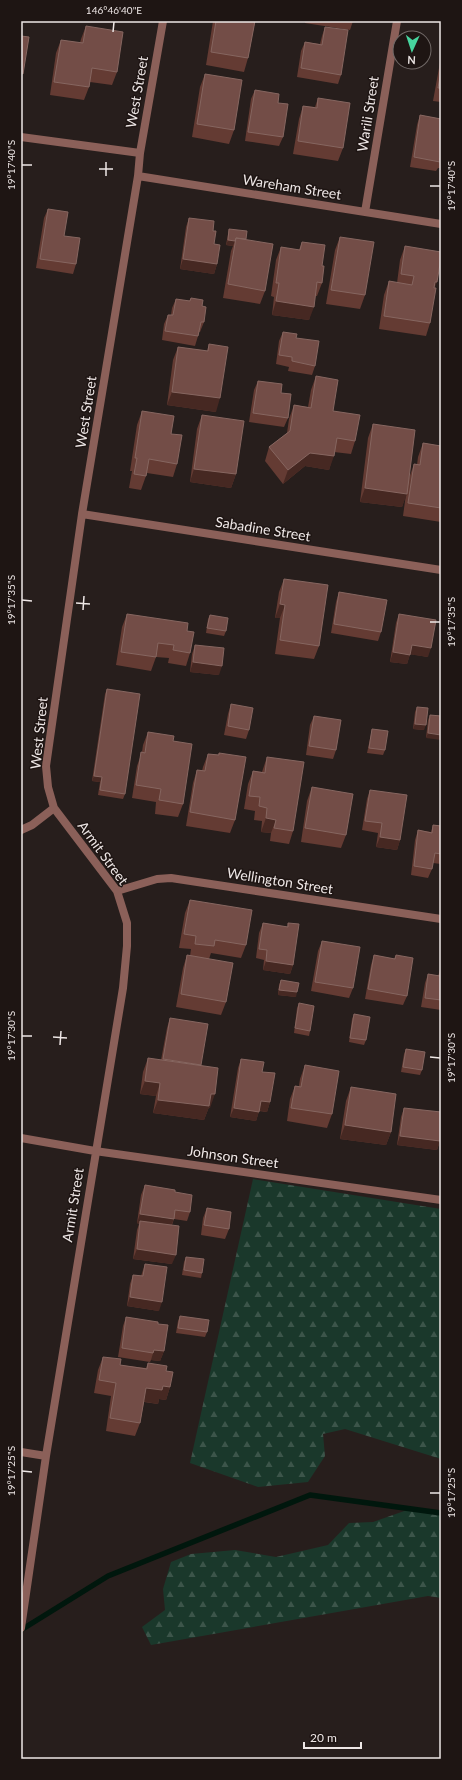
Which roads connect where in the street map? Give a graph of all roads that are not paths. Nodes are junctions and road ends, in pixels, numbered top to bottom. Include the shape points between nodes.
1 (163, 21) edge
2 (397, 21) edge
3 (21, 137) edge
4 (140, 153) junction
5 (138, 176) junction
6 (365, 212) junction
7 (441, 224) edge
8 (82, 514) junction
9 (441, 570) edge
10 (54, 808) junction
11 (21, 830) edge
12 (117, 891) junction
13 (441, 919) edge
14 (21, 1138) edge
15 (95, 1151) junction
16 (441, 1200) edge
17 (21, 1452) edge
18 (46, 1456) junction
19 (21, 1628) edge

1 - 4 street, West Street
2 - 6 street, Warili Street
3 - 4 street
4 - 5 street, West Street
5 - 6 street, Wareham Street
5 - 8 street, West Street
6 - 7 street, Wareham Street
8 - 9 street, Sabadine Street
8 - 10 street, West Street via 46,766
10 - 11 street
10 - 12 street, Armit Street
12 - 13 street, Wellington Street via 158,879 171,878
12 - 15 street, Armit Street via 127,924 127,946 123,988
14 - 15 street, Johnson Street
15 - 16 street, Johnson Street
15 - 18 street, Armit Street
17 - 18 street
18 - 19 street, Armit Street

